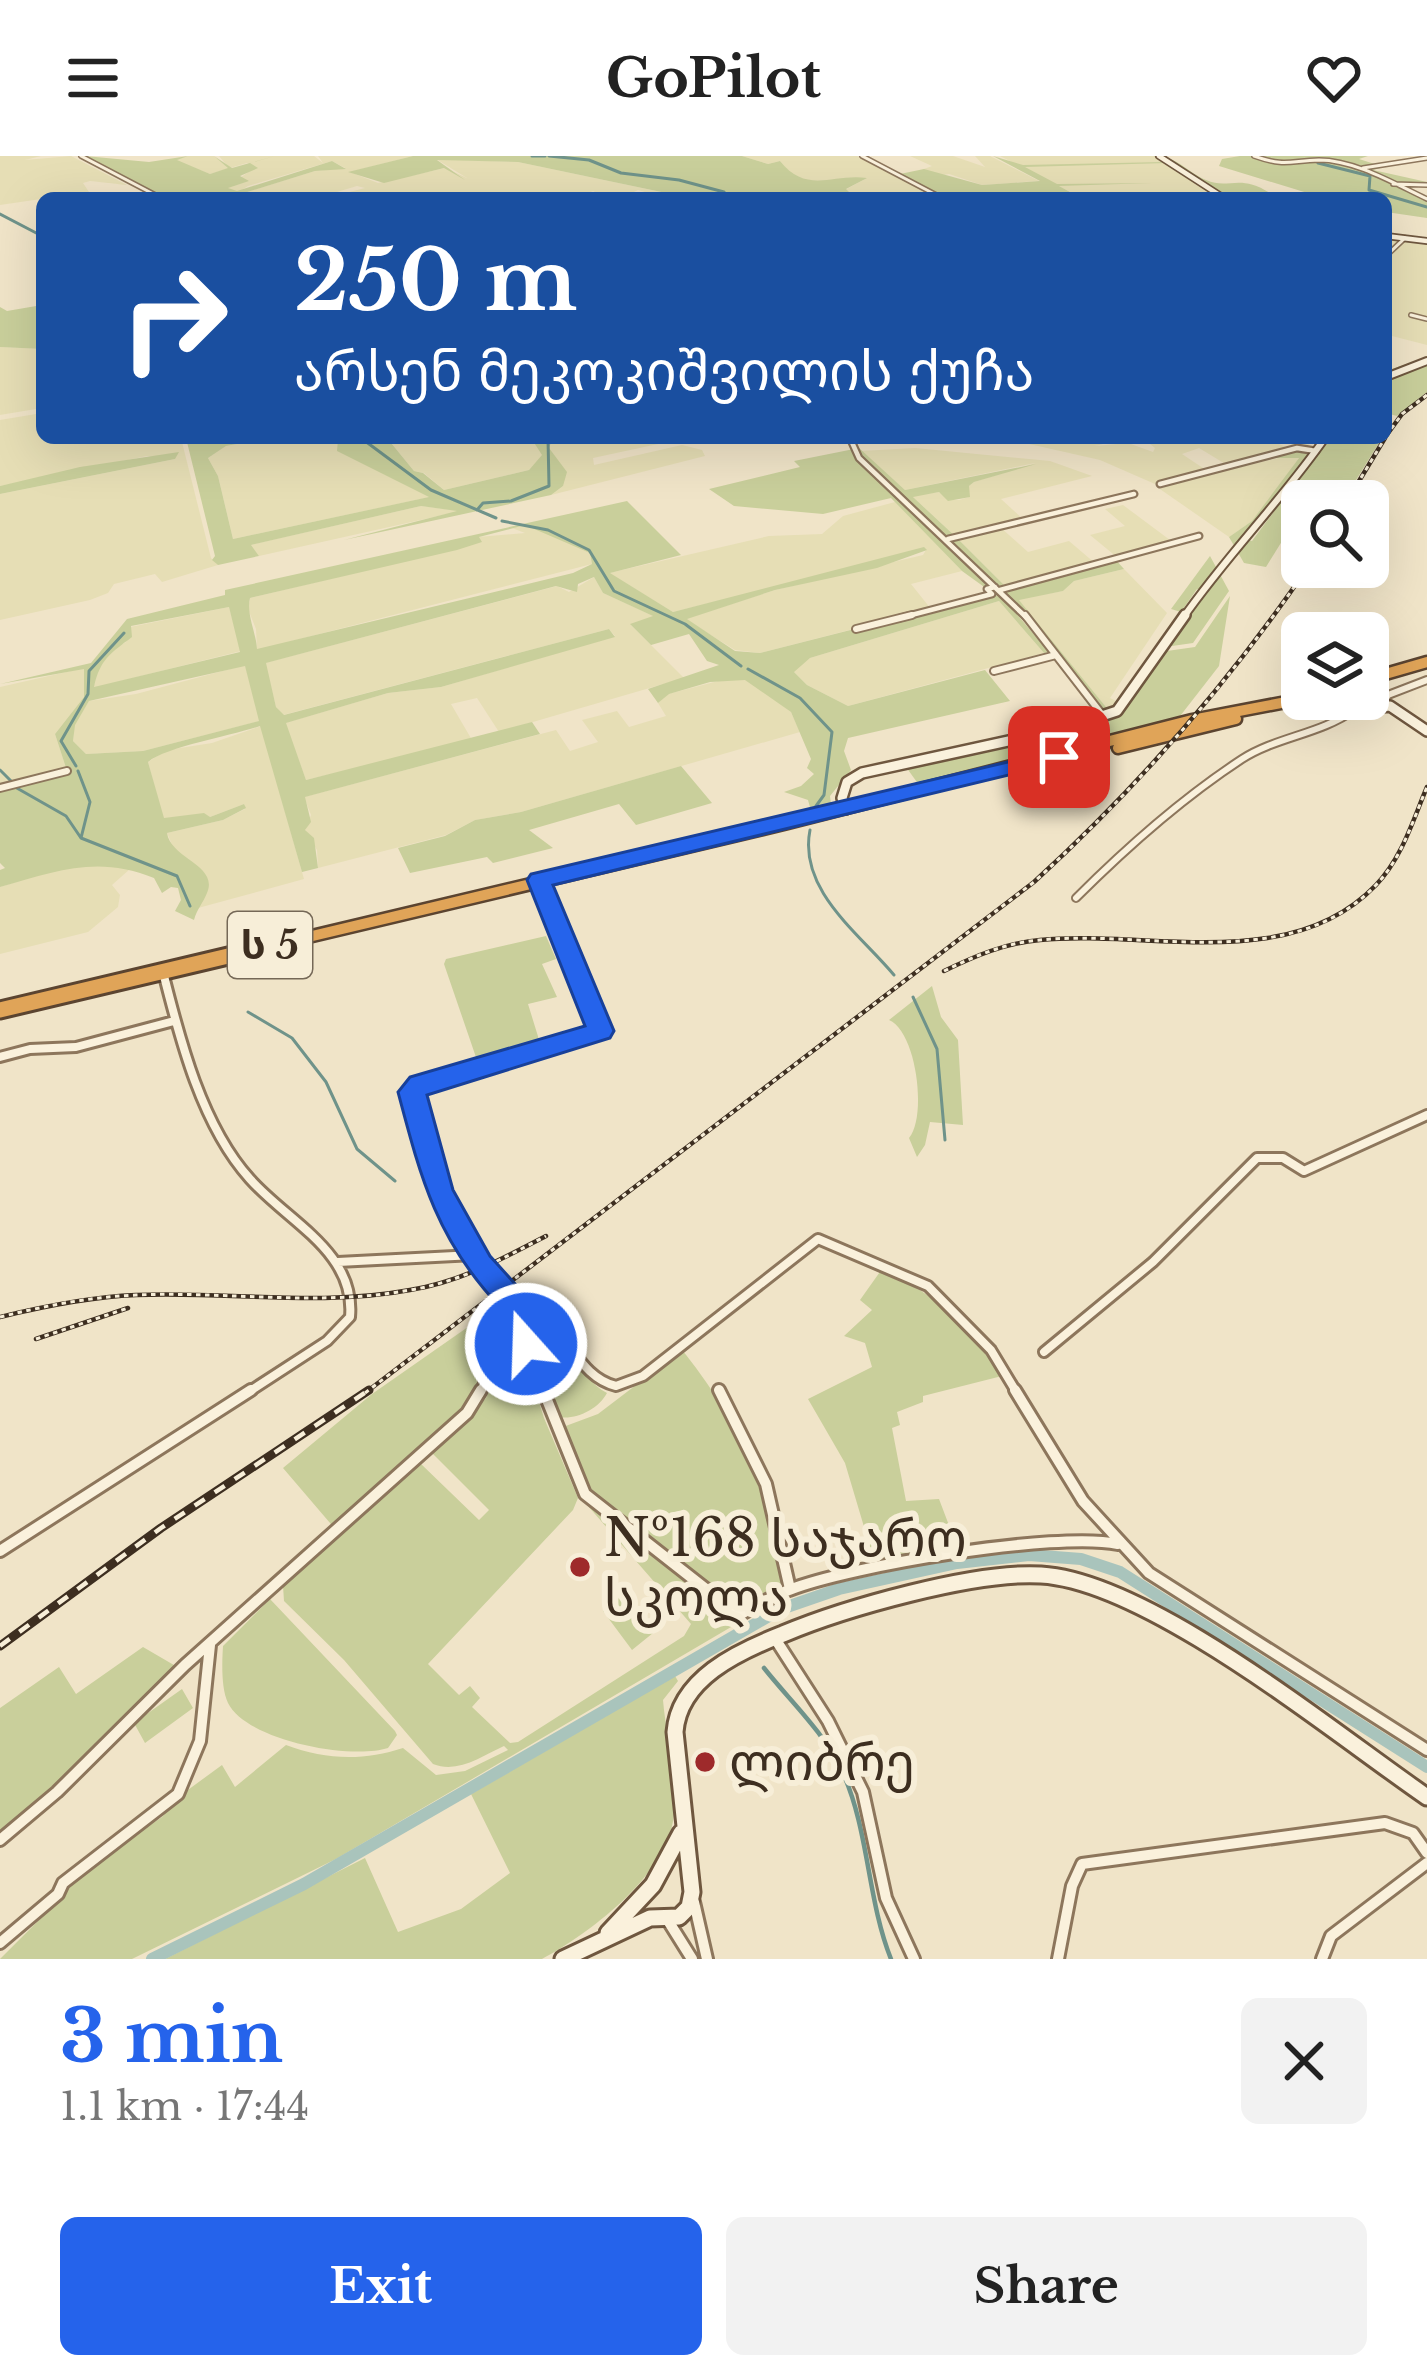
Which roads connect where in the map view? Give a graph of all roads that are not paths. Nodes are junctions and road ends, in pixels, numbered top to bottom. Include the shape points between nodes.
1 (81, 156) edge
2 (862, 156) edge
3 (1159, 156) edge
4 (1254, 156) edge
5 (1427, 158) edge
6 (1360, 169) junction
7 (1392, 184) junction
8 (1427, 185) edge
9 (150, 192) edge
10 (930, 192) edge
11 (1215, 192) edge
12 (1427, 199) edge
13 (1392, 237) edge
14 (1405, 238) junction
15 (1427, 241) edge
16 (1392, 250) edge
17 (1412, 315) dead end
18 (1427, 319) edge
19 (1427, 361) edge
20 (1392, 375) edge
21 (854, 444) edge
22 (1321, 444) edge
23 (1316, 452) junction
24 (1160, 484) dead end
25 (1133, 494) dead end
26 (1199, 536) dead end
27 (947, 539) junction
28 (999, 592) junction
29 (856, 629) dead end
30 (1056, 655) junction
31 (1427, 662) edge
32 (994, 671) dead end
33 (1389, 673) edge
34 (1427, 680) edge
35 (1389, 694) edge
36 (1281, 705) edge
37 (1389, 709) edge
38 (1104, 718) junction
39 (1340, 720) edge
40 (1427, 731) edge
41 (67, 771) dead end
42 (0, 788) edge
43 (846, 809) junction
44 (539, 880) junction
45 (1076, 898) dead end
46 (163, 971) junction
47 (0, 1010) edge
48 (174, 1021) junction
49 (0, 1057) edge
50 (1427, 1115) edge
51 (474, 1255) junction
52 (336, 1262) junction
53 (516, 1311) junction
54 (1044, 1352) dead end
55 (719, 1388) dead end
56 (1118, 1544) junction
57 (0, 1551) edge
58 (790, 1588) junction
59 (773, 1636) junction
60 (210, 1643) junction
61 (1427, 1750) edge
62 (1427, 1797) edge
63 (683, 1817) junction
64 (0, 1840) edge
65 (1427, 1852) edge
66 (1427, 1863) edge
67 (656, 1881) junction
68 (691, 1889) junction
69 (664, 1917) junction
70 (601, 1939) junction
71 (0, 1943) edge
72 (563, 1959) edge
73 (692, 1959) edge
74 (707, 1959) edge
75 (914, 1959) edge
76 (1058, 1959) edge
77 (1322, 1959) edge

1 - 9 street
2 - 10 street
3 - 11 street
4 - 6 street via 1284,167 1314,160
5 - 6 street
6 - 7 street
7 - 8 street
7 - 12 street
13 - 14 street
14 - 15 street
14 - 16 street
17 - 18 street
19 - 20 street
21 - 27 street
22 - 23 street
23 - 24 street via 1297,448
23 - 38 street
25 - 27 street
26 - 28 street
27 - 28 street
28 - 29 street
28 - 30 street
30 - 32 street
30 - 38 street
31 - 33 highway
34 - 35 street
36 - 43 highway, ს 5
37 - 40 street
38 - 43 street via 862,773 847,782
39 - 45 street via 1245,758
41 - 42 street
43 - 44 highway, ს 5
44 - 46 highway, ს 5
44 - 51 street via 601,1031 412,1092 439,1192
46 - 47 highway, ს 5
46 - 48 street
48 - 49 street
48 - 52 street via 235,1160
50 - 54 street via 1304,1171 1283,1158 1256,1158 1153,1262
51 - 52 street
51 - 53 street
52 - 57 street via 350,1282 350,1316 327,1341
53 - 56 street via 550,1324 599,1380 616,1386 643,1376 818,1239 928,1286 991,1350 1063,1472
53 - 58 street via 584,1494 739,1615
53 - 60 street via 467,1413
55 - 58 street via 747,1430 781,1528
56 - 58 street via 1013,1544
56 - 61 street via 1214,1618
59 - 62 street via 821,1617 985,1580 1082,1580 1180,1629
59 - 63 street via 680,1701
59 - 75 street via 862,1792 886,1898
60 - 64 street
60 - 71 street via 190,1777 158,1813 63,1882
63 - 67 street
63 - 68 street
65 - 76 street via 1413,1833 1385,1822 1082,1864
66 - 77 street via 1331,1936
67 - 68 street via 676,1872
67 - 69 street via 652,1903
67 - 70 street
68 - 69 street via 685,1912
68 - 74 street
69 - 70 street
69 - 73 street
70 - 72 street

